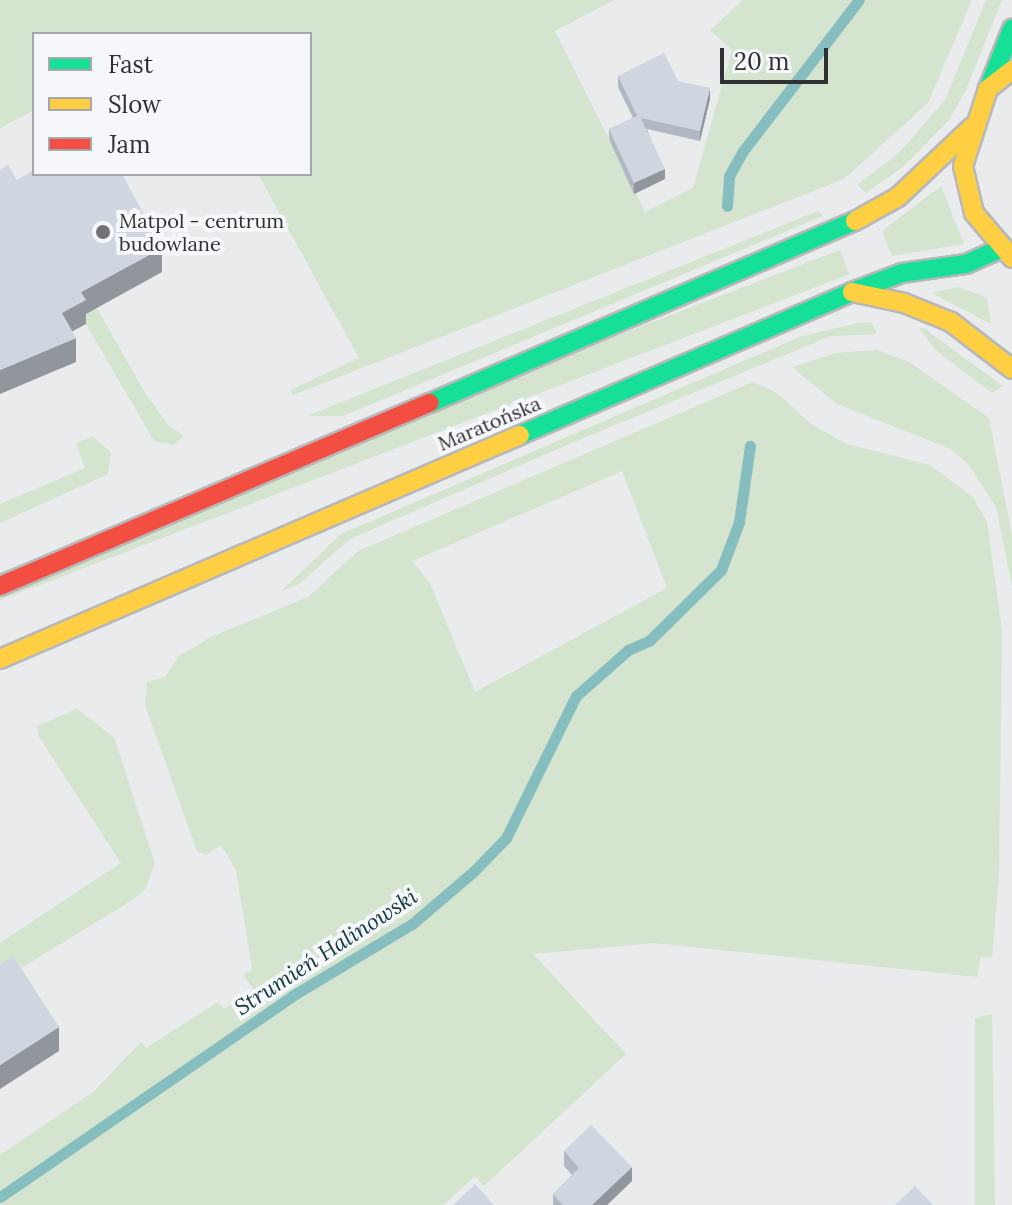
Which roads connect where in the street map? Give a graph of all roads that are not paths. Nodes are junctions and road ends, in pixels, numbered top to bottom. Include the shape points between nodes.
1 (1012, 29) edge
2 (1012, 70) edge
3 (988, 89) junction
4 (972, 127) junction
5 (1006, 259) edge
6 (852, 292) junction
7 (1012, 369) edge
8 (0, 586) edge
9 (0, 659) edge

1 - 3 main road
2 - 3 main road
3 - 4 main road
4 - 5 main road via 963,180 974,213
4 - 8 main road, Maratońska via 934,169 856,221
5 - 6 main road, Maratońska via 902,273
6 - 7 main road via 942,318
6 - 9 main road, Maratońska

